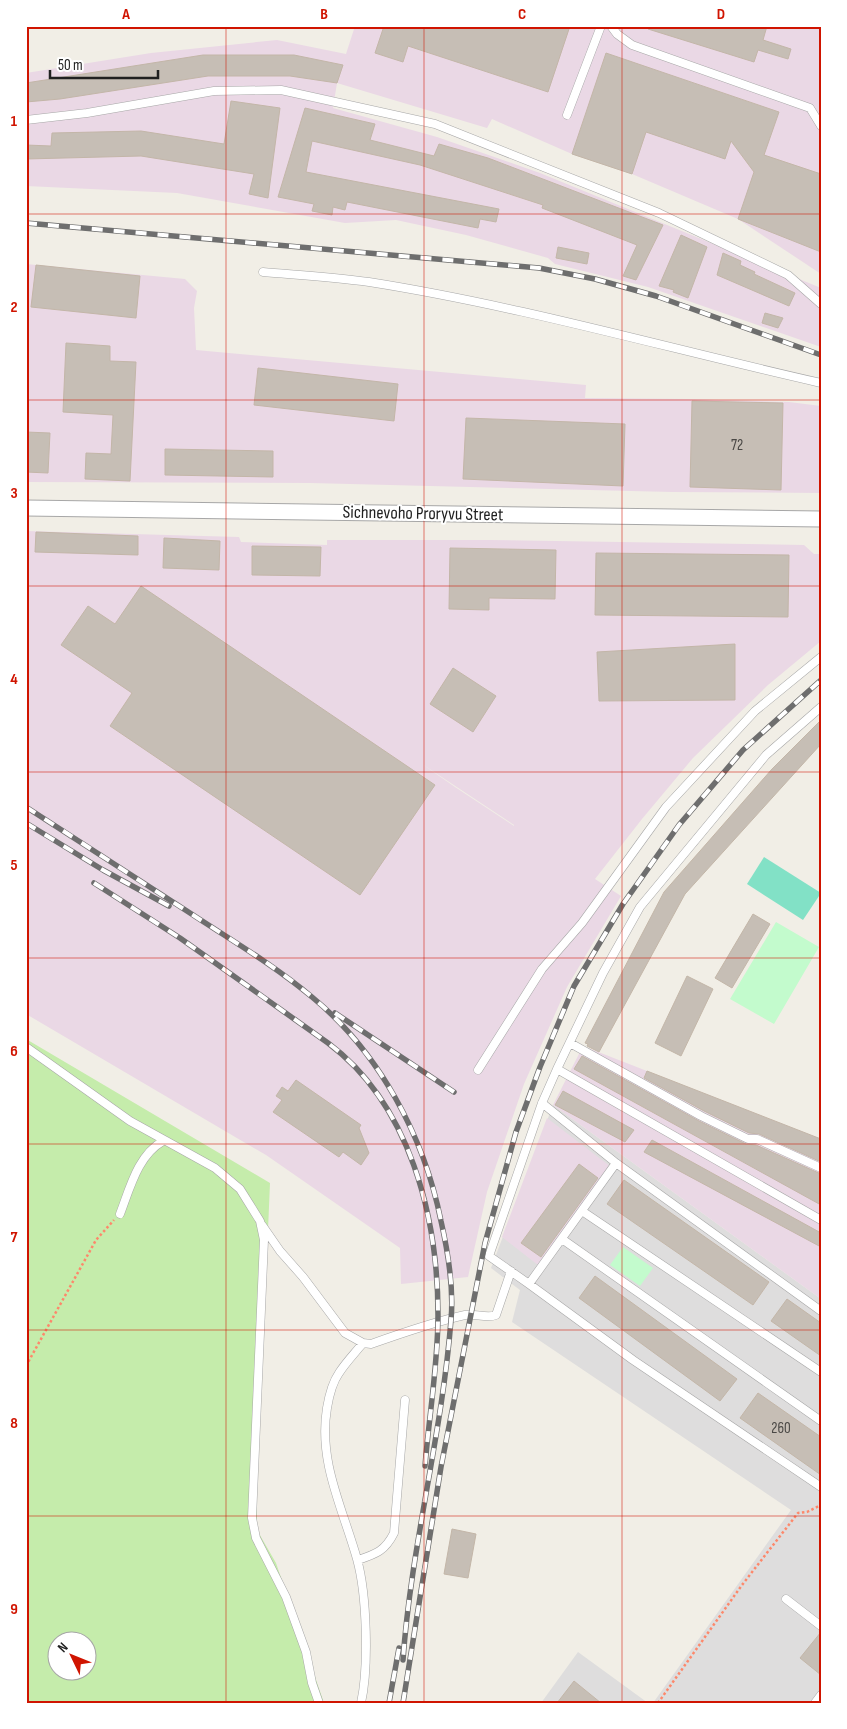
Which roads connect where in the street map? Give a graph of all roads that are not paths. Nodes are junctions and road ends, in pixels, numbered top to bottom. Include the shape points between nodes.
1 (601, 26) edge
2 (611, 26) edge
3 (567, 115) dead end
4 (26, 120) edge
5 (821, 126) edge
6 (263, 272) dead end
7 (821, 304) edge
8 (821, 383) edge
9 (26, 508) edge
10 (821, 519) edge
11 (821, 657) edge
12 (821, 707) edge
13 (570, 1043) junction
14 (26, 1046) edge
15 (557, 1069) junction
16 (478, 1070) dead end
17 (542, 1103) junction
18 (163, 1141) junction
19 (616, 1164) junction
20 (821, 1168) edge
21 (582, 1211) junction
22 (120, 1214) road end
23 (821, 1220) edge
24 (260, 1221) junction
25 (562, 1239) junction
26 (511, 1271) junction
27 (529, 1284) junction
28 (821, 1311) edge
29 (363, 1343) junction
30 (821, 1372) edge
31 (405, 1400) dead end
32 (821, 1421) edge
33 (821, 1487) edge
34 (358, 1560) junction
35 (786, 1599) dead end
36 (821, 1626) edge
37 (821, 1695) edge
38 (319, 1703) edge
39 (361, 1703) edge
40 (815, 1703) edge

1 - 3 lane
2 - 5 lane via 632,45 810,108
4 - 7 lane via 88,114 214,91 281,90 435,124 660,213 788,275
6 - 8 lane via 428,292
9 - 10 street, Sichnevoho Proryvu Street
11 - 16 lane via 755,711 666,807 582,923 542,970
12 - 13 lane via 766,755 640,907 603,973
13 - 15 lane
13 - 20 lane via 709,1120
14 - 18 lane
15 - 17 lane
15 - 23 lane
17 - 19 lane
17 - 26 lane via 489,1256
18 - 22 lane via 146,1155
18 - 24 lane via 215,1168 240,1190
19 - 21 lane
19 - 28 lane
21 - 25 lane
21 - 30 lane
24 - 29 lane via 280,1252 345,1333
24 - 38 lane via 264,1240 252,1518 256,1538 286,1597 306,1652
25 - 27 lane
25 - 32 lane
26 - 27 lane
26 - 29 lane via 496,1315 470,1314 451,1318 371,1344
27 - 33 lane via 633,1360
29 - 34 lane via 338,1374 330,1394 325,1452 339,1507
31 - 34 lane via 394,1533 380,1553
34 - 39 lane via 366,1647
35 - 36 lane
37 - 40 lane

